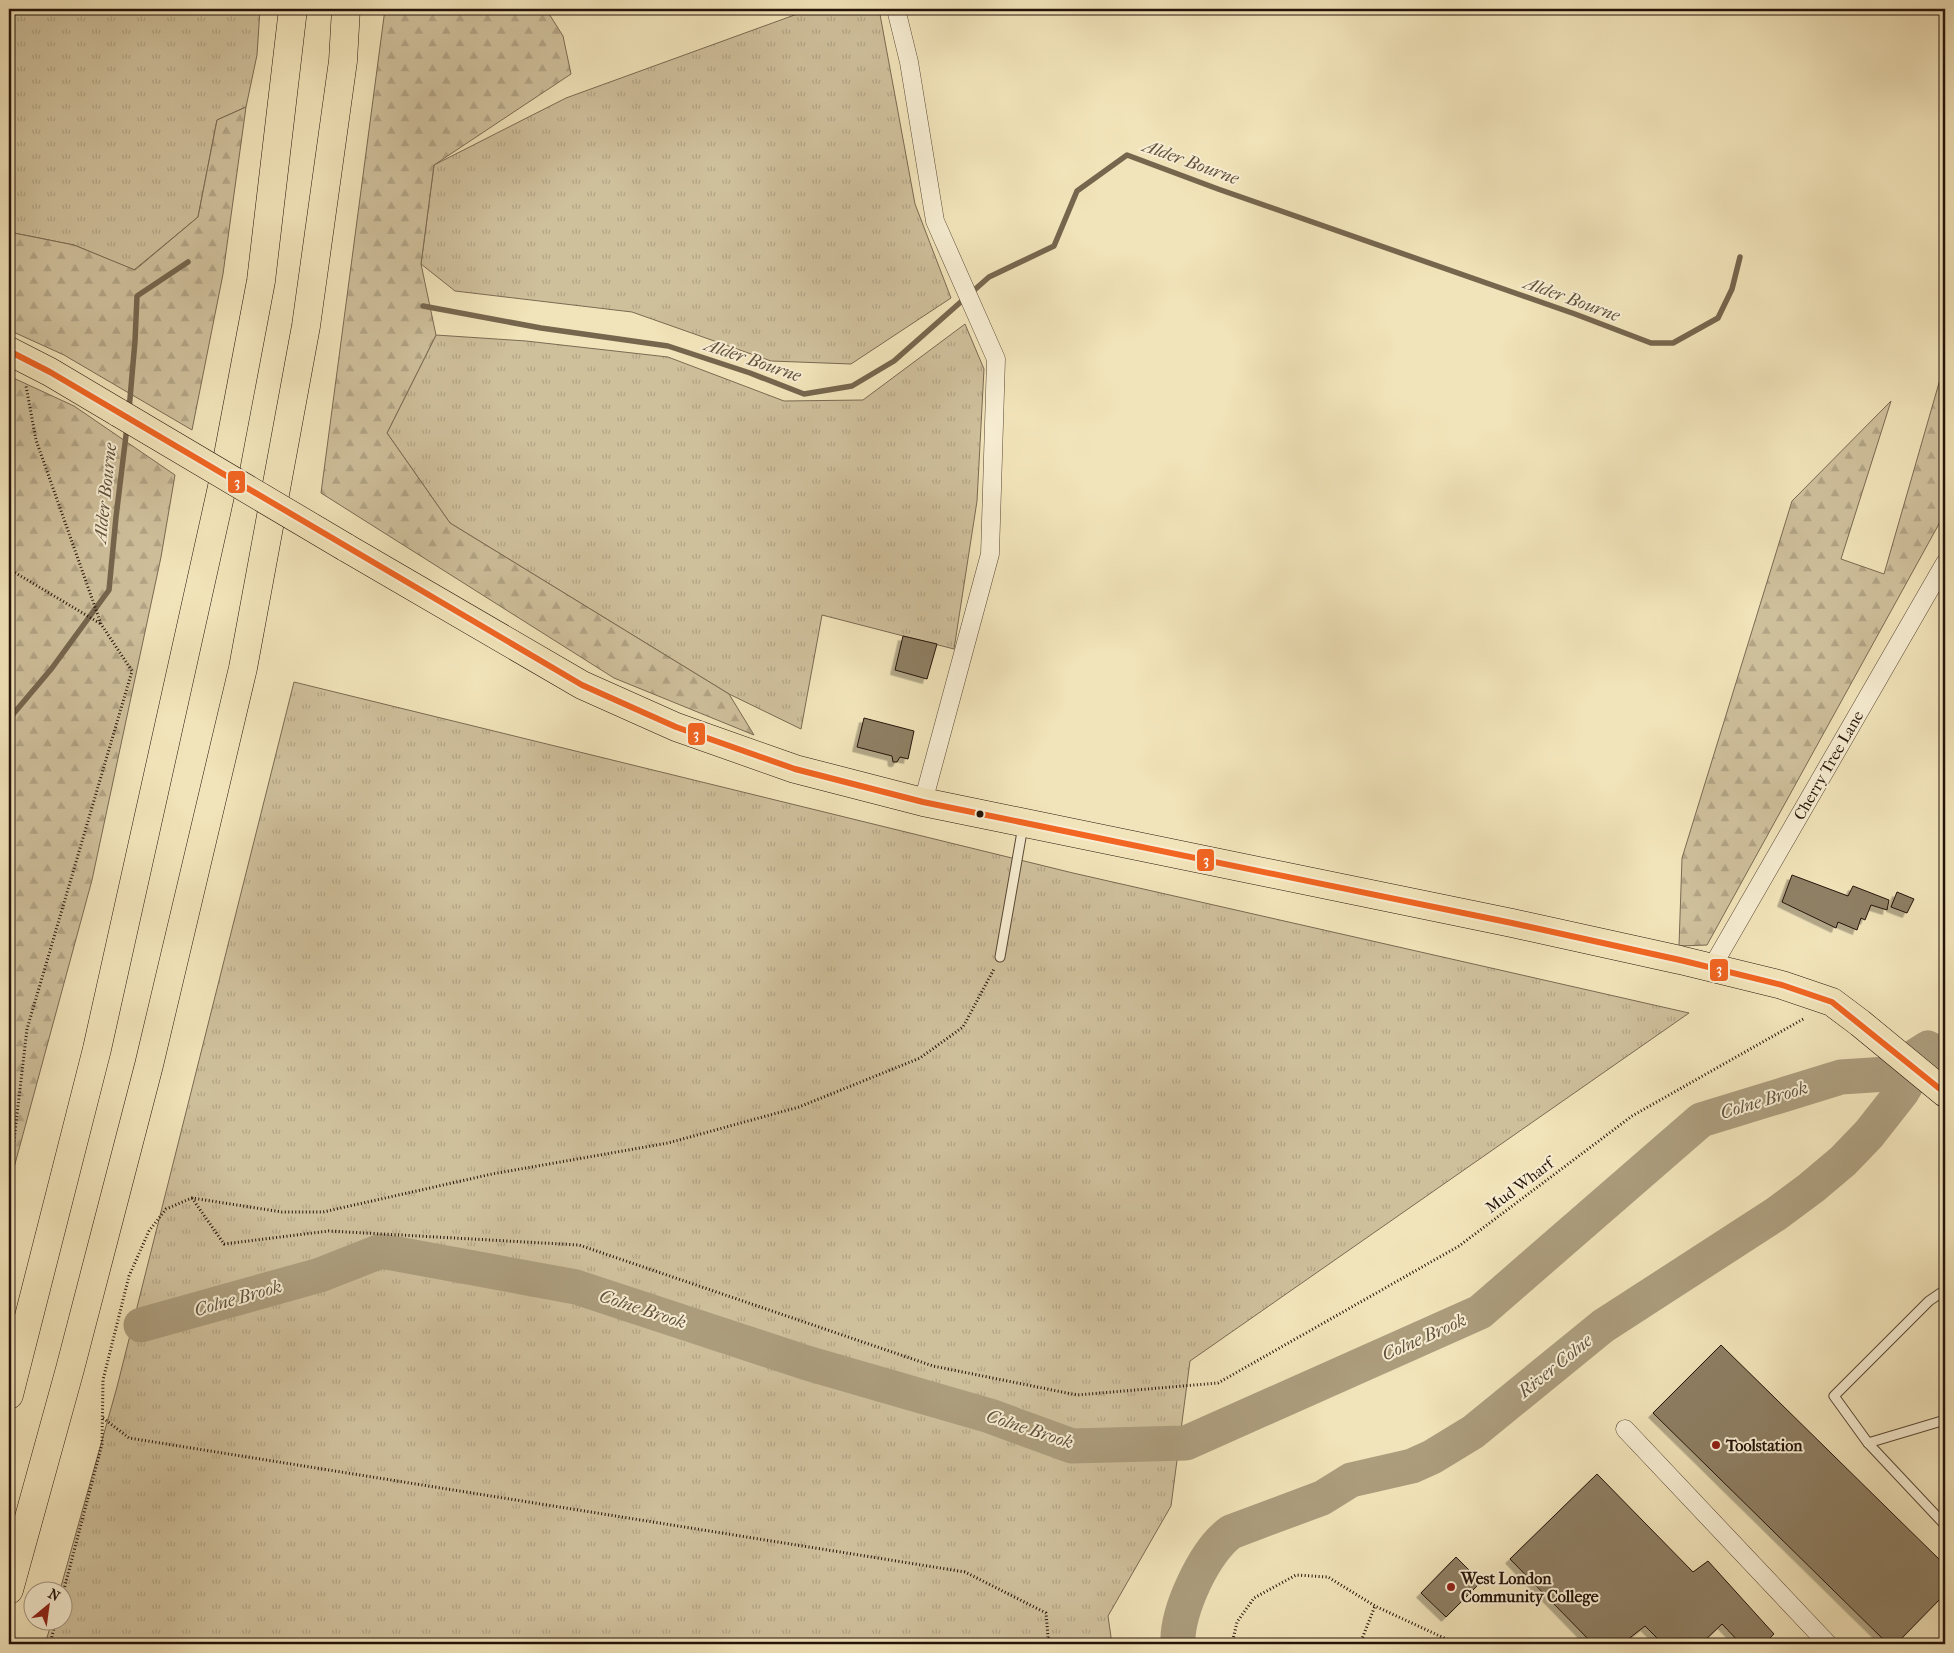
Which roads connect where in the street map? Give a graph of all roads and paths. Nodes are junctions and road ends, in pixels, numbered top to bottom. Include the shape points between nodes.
1 (294, 9) edge
2 (346, 9) edge
3 (896, 9) edge
4 (15, 355) edge
5 (1945, 563) edge
6 (9, 569) edge
7 (101, 624) junction
8 (923, 802) junction
9 (1023, 823) junction
10 (1000, 957) joint
11 (1712, 967) junction
12 (1832, 1002) junction
13 (1945, 1093) edge
14 (9, 1183) edge
15 (192, 1198) junction
16 (1945, 1290) edge
17 (10, 1392) edge
18 (103, 1418) junction
19 (1945, 1420) edge
20 (1624, 1429) dead end
21 (1868, 1443) junction
22 (1945, 1524) edge
23 (66, 1580) edge
24 (9, 1590) edge
25 (1375, 1606) junction
26 (54, 1630) edge
27 (50, 1644) edge
28 (1044, 1644) edge
29 (1232, 1644) edge
30 (1360, 1644) edge
31 (1457, 1644) edge
32 (1828, 1644) edge

1 - 17 main road via 260,281 222,487 97,1049
2 - 24 main road via 343,61 306,326 243,668 149,1065
3 - 8 street via 909,62 935,221 996,358 990,554
4 - 7 path via 36,440
4 - 8 main road, bridge via 50,372 582,685 676,728 794,769
5 - 11 street, Cherry Tree Lane
6 - 7 path
7 - 14 path via 132,671 27,1029
8 - 9 main road
9 - 10 lane
9 - 11 main road via 1512,922
10 - 15 path via 963,1027 920,1058 798,1107 668,1144 492,1174 323,1212 282,1212
11 - 12 main road via 1782,984
12 - 13 main road
12 - 15 path, Mud Wharf via 1632,1116 1459,1246 1218,1383 1077,1394 933,1366 579,1245 329,1231 224,1244
15 - 18 path via 166,1209 149,1230 129,1276 102,1380
16 - 21 lane via 1929,1301 1834,1396
18 - 23 path via 102,1444
18 - 28 path via 129,1438 965,1572 1046,1613 1048,1637
19 - 21 lane
20 - 32 street
21 - 22 lane
25 - 29 path via 1328,1577 1296,1575 1254,1598 1236,1622
25 - 30 path
25 - 31 path
26 - 27 path

